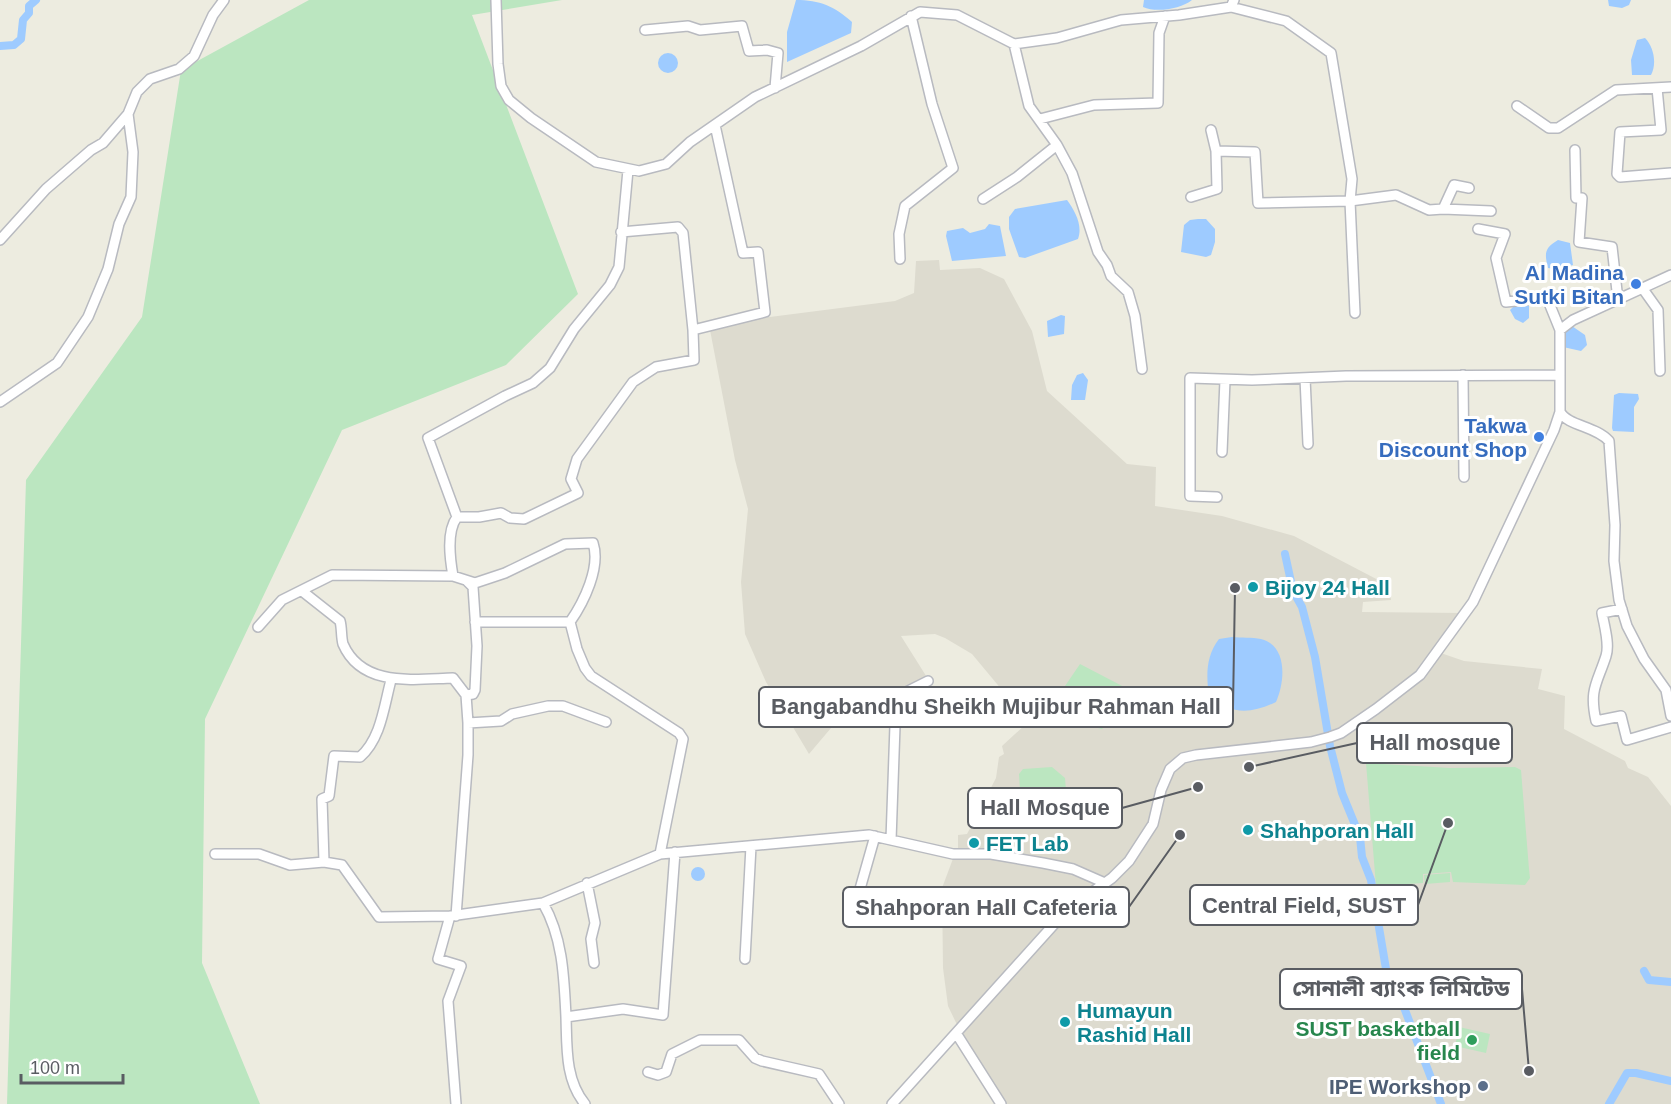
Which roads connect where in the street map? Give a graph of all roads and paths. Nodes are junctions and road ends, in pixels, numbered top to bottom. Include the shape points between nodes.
1 (224, 0) edge
2 (496, 0) edge
3 (1232, 3) edge
4 (911, 16) junction
5 (1165, 16) junction
6 (645, 30) dead end
7 (1014, 44) junction
8 (1671, 87) edge
9 (775, 88) junction
10 (1657, 88) junction
11 (1517, 106) dead end
12 (128, 114) junction
13 (1040, 119) junction
14 (716, 125) junction
15 (1211, 130) dead end
16 (1057, 145) junction
17 (1575, 150) dead end
18 (1216, 151) junction
19 (628, 170) junction
20 (1671, 173) edge
21 (1469, 188) dead end
22 (1191, 197) dead end
23 (983, 199) dead end
24 (1350, 201) junction
25 (1443, 209) junction
26 (1491, 211) dead end
27 (1478, 229) dead end
28 (621, 232) junction
29 (0, 240) edge
30 (900, 259) dead end
31 (1671, 275) edge
32 (1643, 289) junction
33 (1618, 300) junction
34 (1355, 313) dead end
35 (693, 330) junction
36 (1560, 330) junction
37 (1142, 369) dead end
38 (1660, 371) dead end
39 (1463, 375) junction
40 (1560, 375) junction
41 (1305, 378) junction
42 (1225, 380) junction
43 (0, 402) edge
44 (1560, 412) junction
45 (1308, 444) dead end
46 (1222, 452) dead end
47 (1464, 477) dead end
48 (1217, 496) dead end
49 (457, 517) junction
50 (453, 576) junction
51 (465, 579) junction
52 (302, 591) junction
53 (1622, 609) junction
54 (475, 622) junction
55 (570, 622) junction
56 (258, 627) dead end
57 (391, 680) junction
58 (928, 681) dead end
59 (466, 695) junction
60 (1671, 716) edge
61 (606, 722) dead end
62 (468, 723) junction
63 (1671, 727) edge
64 (875, 836) junction
65 (891, 840) junction
66 (751, 846) junction
67 (675, 852) junction
68 (215, 854) dead end
69 (660, 854) junction
70 (324, 862) junction
71 (588, 883) junction
72 (1105, 883) junction
73 (543, 903) junction
74 (856, 903) dead end
75 (453, 916) junction
76 (745, 959) dead end
77 (594, 963) dead end
78 (566, 1017) junction
79 (956, 1033) junction
80 (648, 1072) dead end
81 (456, 1104) edge
82 (585, 1104) edge
83 (839, 1104) edge
84 (892, 1104) edge
85 (1001, 1104) edge

1 - 12 street via 194,56 180,69 150,80 137,92
2 - 19 street via 498,64 501,86 509,100 596,162
3 - 5 street
3 - 24 street via 1286,21 1331,53 1352,179
4 - 7 street via 920,12 957,15
4 - 9 street via 861,46
4 - 30 street via 952,168 905,206 899,234
5 - 7 street via 1106,22 1057,38
5 - 13 street via 1159,33 1158,103 1095,105
6 - 9 street via 742,26 749,51 778,53
7 - 13 street via 1029,106
8 - 10 street
9 - 14 street
10 - 11 street via 1613,92 1558,128 1549,128
10 - 20 street via 1661,130 1620,132 1617,174 1620,177
12 - 29 street via 103,143 46,189
12 - 43 street via 133,152 131,197 88,317 57,363
13 - 16 street
14 - 19 street via 666,164 652,170
14 - 35 street via 743,253 758,252 765,312
15 - 18 street
16 - 23 street
16 - 37 street via 1069,166 1098,252 1111,276 1128,292
17 - 33 street via 1576,198 1582,198 1579,242 1612,247
18 - 22 street via 1218,187
18 - 24 street via 1255,152 1258,203
19 - 28 street
21 - 25 street via 1454,185
24 - 25 street via 1396,195 1429,210
24 - 34 street
25 - 26 street
27 - 36 street via 1505,234 1497,258 1506,302 1547,298
28 - 35 street via 678,228 683,233
28 - 49 street via 619,267 610,285 574,329 550,368 533,383 428,438
31 - 32 street
32 - 33 street
32 - 38 street via 1658,310
33 - 36 street
35 - 49 street via 694,360 656,367 633,382 622,395 577,459 571,479 578,493 524,519 501,513
36 - 40 street
39 - 40 street
39 - 41 street
39 - 47 street
40 - 44 street
41 - 42 street
41 - 45 street
42 - 46 street
42 - 48 street via 1190,378 1190,496
44 - 53 street via 1563,418 1596,430 1609,441 1614,561
44 - 72 street via 1489,571 1420,675 1329,738 1196,755 1178,761 1164,781 1146,839
49 - 50 street via 449,555
50 - 51 street
50 - 52 street via 332,575
51 - 54 street via 472,587
51 - 55 street via 480,582 565,544 593,543 597,555 582,606
52 - 56 street via 282,600
52 - 57 street via 340,621 342,641 358,665
53 - 60 street via 1644,659 1666,690
53 - 63 street via 1602,613 1607,654 1591,700 1596,721 1621,716 1627,740
54 - 55 street
54 - 59 street via 475,690
55 - 69 street via 577,650 591,676 683,739
57 - 59 street via 453,678
57 - 70 street via 375,739 367,751 360,757 334,756 329,796 322,799
58 - 65 street via 896,698
59 - 62 street
61 - 62 street via 563,706 548,706 512,714 501,721
62 - 75 street
64 - 65 street
64 - 66 street
64 - 74 street
65 - 72 street via 953,855 991,854 1043,863
66 - 67 street
66 - 76 street
67 - 69 street
67 - 78 street via 663,1015 623,1009
68 - 70 street via 259,854 290,865
69 - 71 street
70 - 75 street via 342,865 380,917
71 - 73 street
71 - 77 street via 595,923 591,939
72 - 79 street via 1066,911
73 - 75 street
73 - 78 street via 552,919 564,967
75 - 81 street via 438,959 461,966 448,1001
78 - 82 street via 574,1090
79 - 84 street
79 - 85 street
80 - 83 street via 666,1072 672,1054 700,1040 739,1040 762,1061 819,1074

